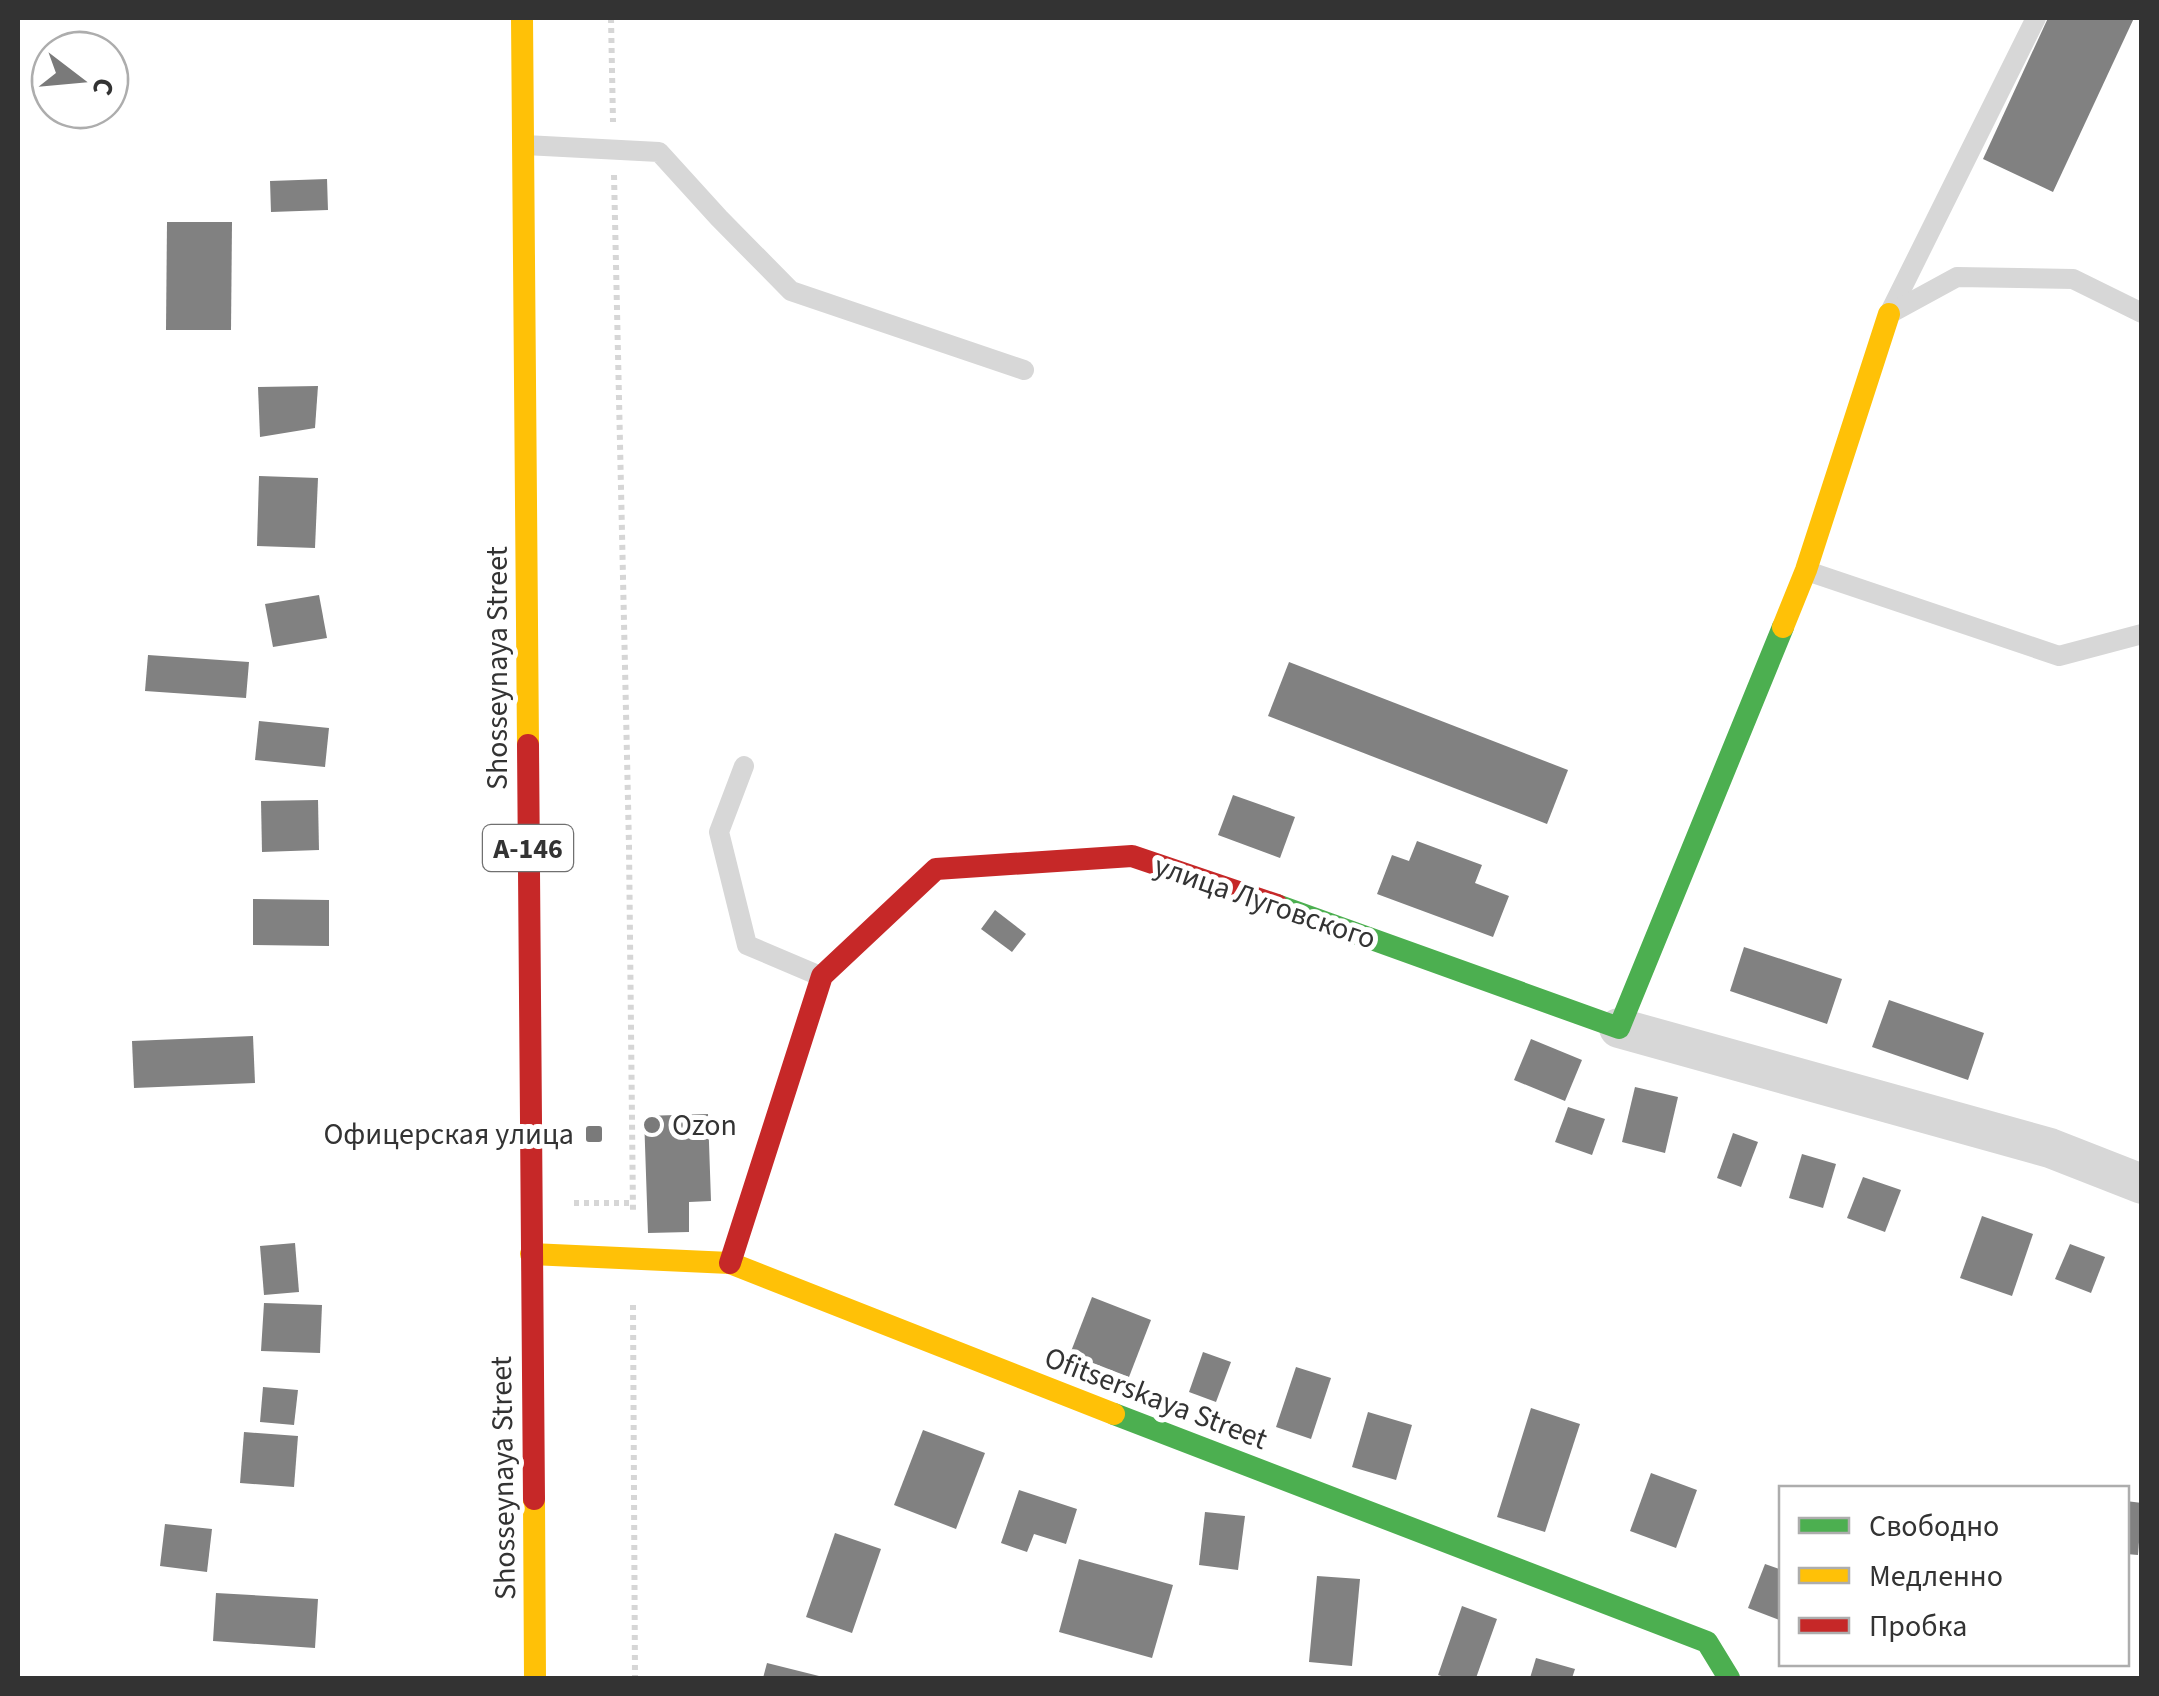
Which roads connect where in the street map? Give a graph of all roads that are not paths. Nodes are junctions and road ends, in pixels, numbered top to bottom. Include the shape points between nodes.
1 (522, 18) edge
2 (2036, 18) edge
3 (523, 145) junction
4 (2142, 313) edge
5 (1889, 314) junction
6 (1024, 370) dead end
7 (1806, 570) junction
8 (2142, 634) edge
9 (744, 766) dead end
10 (822, 976) junction
11 (1618, 1028) junction
12 (2142, 1184) edge
13 (531, 1254) junction
14 (730, 1263) junction
15 (535, 1678) edge
16 (1729, 1678) edge

1 - 3 main road, Shosseynaya Street / А-146
2 - 5 lane
3 - 6 lane via 659,152 791,290
3 - 13 main road, Shosseynaya Street / А-146
4 - 5 lane via 2073,279 1958,277
5 - 7 main road
7 - 8 lane via 2059,656
7 - 11 main road
9 - 10 lane via 719,832 747,945
10 - 11 main road, улица Луговского via 936,869 1132,856
10 - 14 main road, улица Луговского
11 - 12 street, улица Луговского via 2050,1148
13 - 14 main road, Ofitserskaya Street
13 - 15 main road, Shosseynaya Street / А-146
14 - 16 main road, Ofitserskaya Street via 1706,1642

